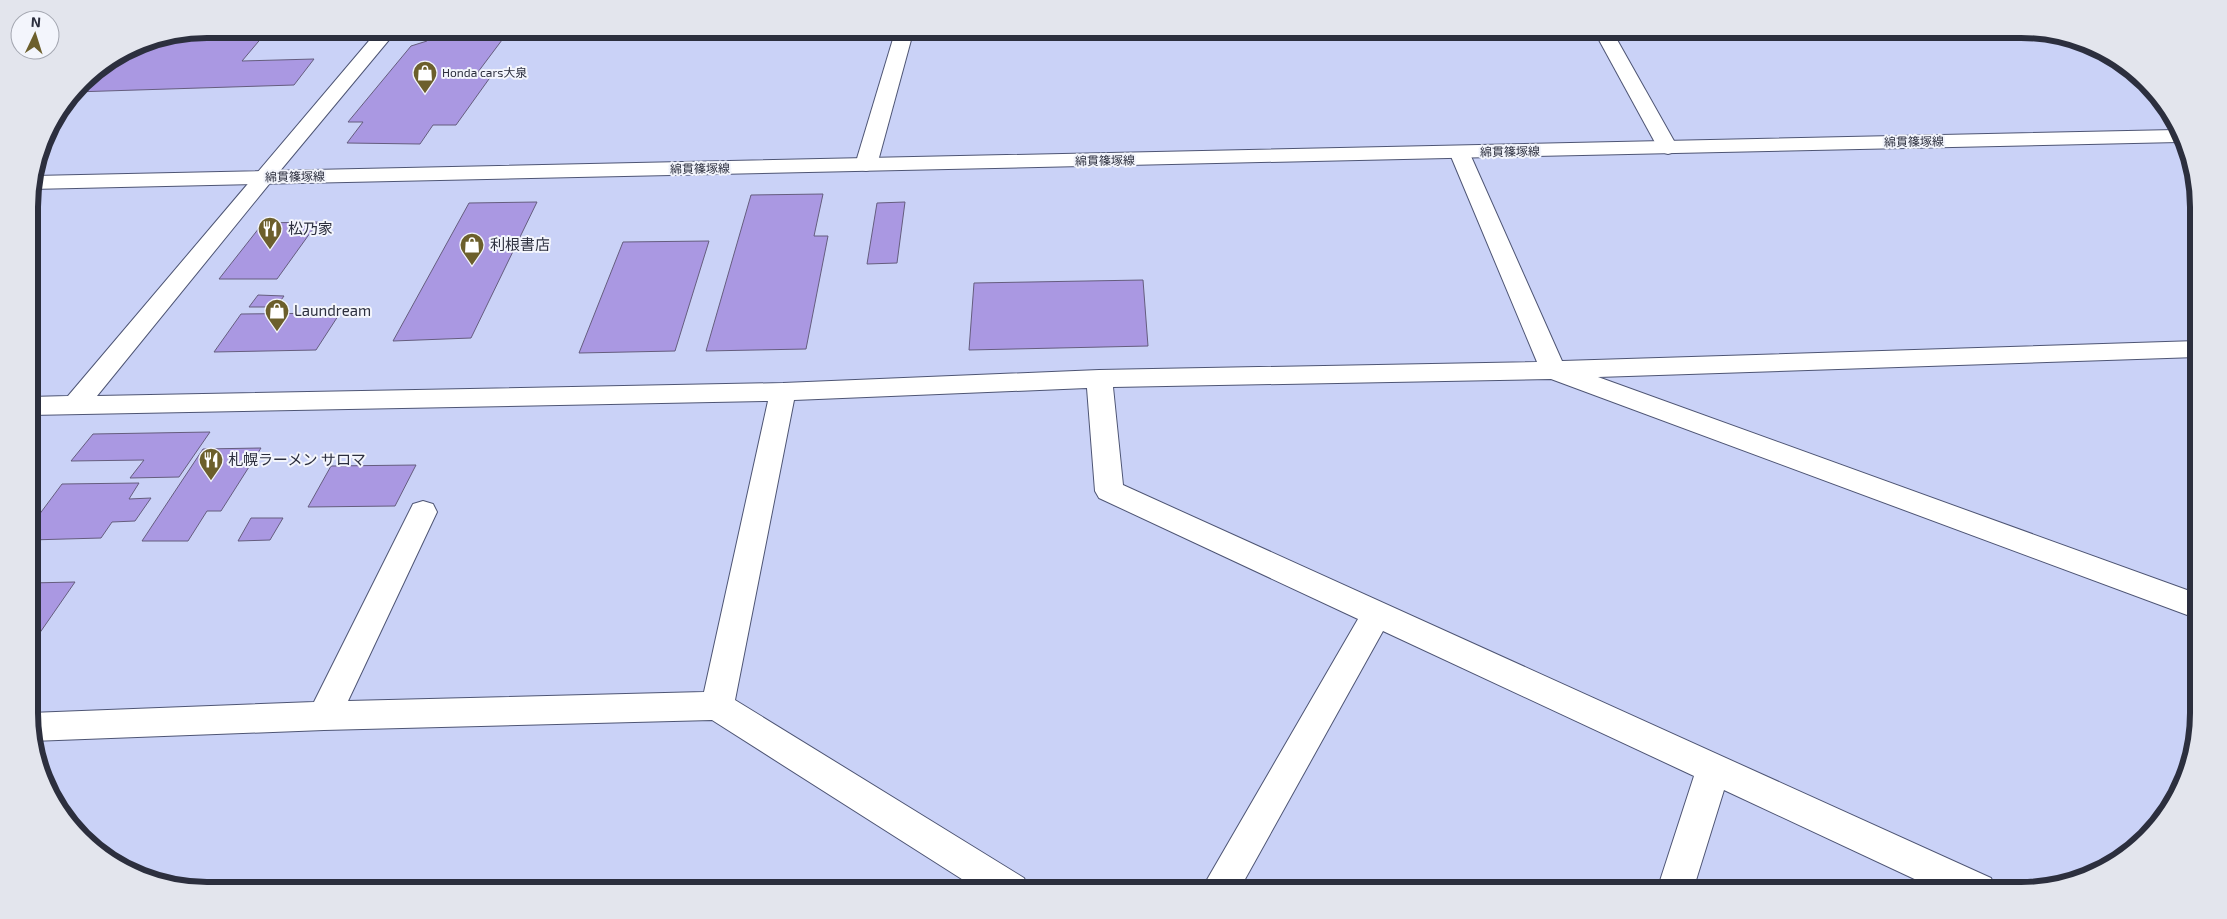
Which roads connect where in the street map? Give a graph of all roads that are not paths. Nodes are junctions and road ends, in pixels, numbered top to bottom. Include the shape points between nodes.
1 (381, 38) edge
2 (902, 38) edge
3 (1607, 38) edge
4 (2174, 136) edge
5 (1668, 148) junction
6 (1460, 154) junction
7 (866, 165) junction
8 (262, 178) junction
9 (40, 183) edge
10 (2190, 349) edge
11 (1553, 370) junction
12 (1099, 379) junction
13 (783, 392) junction
14 (75, 405) junction
15 (38, 406) edge
16 (423, 512) dead end
17 (2190, 605) edge
18 (1378, 614) junction
19 (717, 706) junction
20 (324, 716) junction
21 (39, 727) edge
22 (1714, 768) junction
23 (1223, 881) edge
24 (1678, 881) edge
25 (1959, 881) edge
26 (998, 882) edge

1 - 8 street
2 - 7 street
3 - 5 street
4 - 5 street, 綿貫篠塚線
5 - 6 street, 綿貫篠塚線
6 - 7 street, 綿貫篠塚線
6 - 11 street
7 - 8 street, 綿貫篠塚線
8 - 9 street, 綿貫篠塚線
8 - 14 street
10 - 11 street
11 - 12 street
11 - 17 street
12 - 13 street
12 - 18 street via 1109,491
13 - 14 street
13 - 19 street
14 - 15 street
16 - 20 street
18 - 22 street
18 - 23 street
19 - 20 street
19 - 26 street
20 - 21 street
22 - 24 street
22 - 25 street

